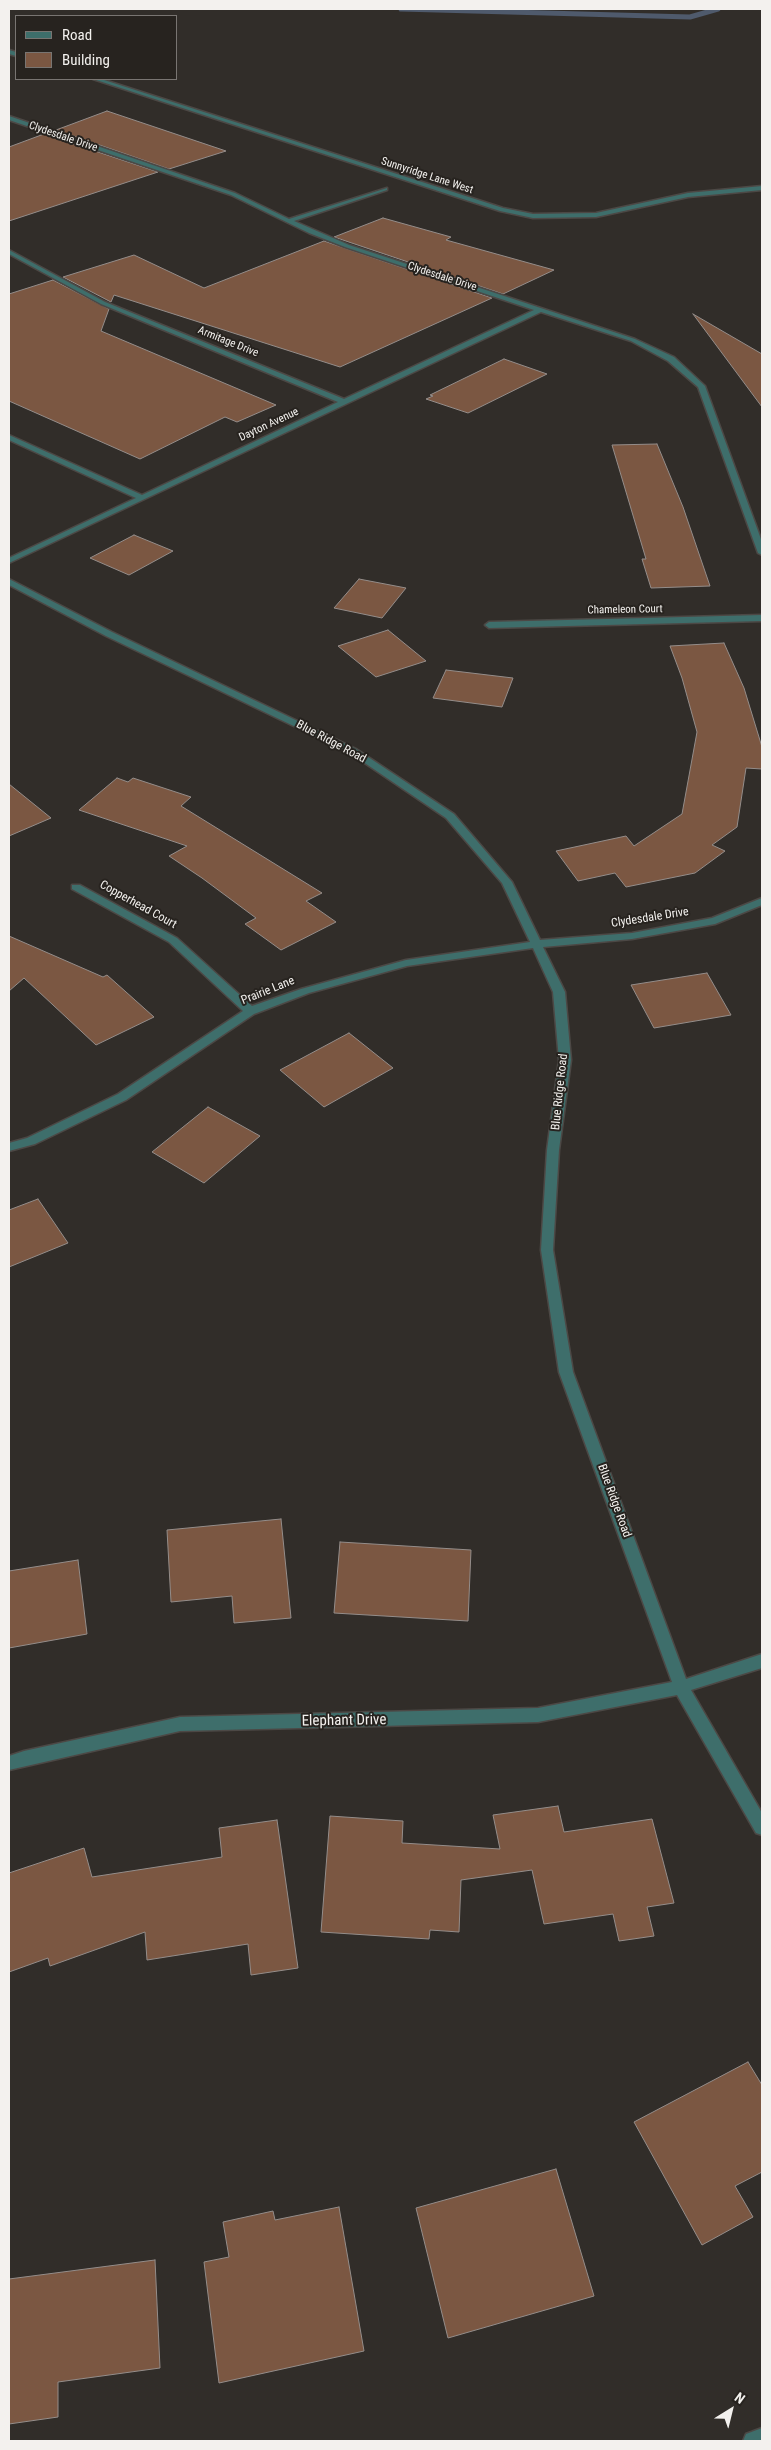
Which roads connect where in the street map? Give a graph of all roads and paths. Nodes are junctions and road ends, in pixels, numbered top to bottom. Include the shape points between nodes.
1 (99, 80) edge
2 (9, 118) edge
3 (762, 188) edge
4 (385, 190) dead end
5 (289, 221) junction
6 (9, 252) edge
7 (539, 310) junction
8 (344, 402) junction
9 (9, 437) edge
10 (142, 498) junction
11 (762, 554) edge
12 (9, 561) edge
13 (9, 582) edge
14 (762, 618) edge
15 (489, 625) dead end
16 (76, 887) dead end
17 (762, 901) edge
18 (538, 944) junction
19 (250, 1011) junction
20 (9, 1147) edge
21 (762, 1661) edge
22 (681, 1686) junction
23 (9, 1763) edge
24 (762, 1828) edge
25 (762, 2438) edge
26 (753, 2441) edge

1 - 3 street, Sunnyridge Lane West via 502,210 533,216 596,215 688,195
2 - 5 street, Clydesdale Drive via 233,194
4 - 5 street
5 - 7 street, Clydesdale Drive via 347,246
6 - 8 street, Armitage Drive via 103,303
7 - 8 street, Dayton Avenue
7 - 11 street, Clydesdale Drive via 633,340 671,359 701,386
8 - 10 street, Dayton Avenue
9 - 10 street
10 - 12 street, Dayton Avenue
13 - 18 street, Blue Ridge Road via 109,634 353,751 450,816 507,882
14 - 15 street, Chameleon Court
16 - 19 street, Copperhead Court via 173,940
17 - 18 street, Clydesdale Drive via 716,921 632,936
18 - 19 street, Prairie Lane via 406,963 305,991
18 - 22 street, Blue Ridge Road via 559,992 565,1060 547,1250 566,1372
19 - 20 street, Prairie Lane via 122,1097 31,1141
21 - 22 street, Elephant Drive
22 - 23 street, Elephant Drive via 538,1715 180,1724
22 - 24 street, Blue Ridge Road
25 - 26 street

